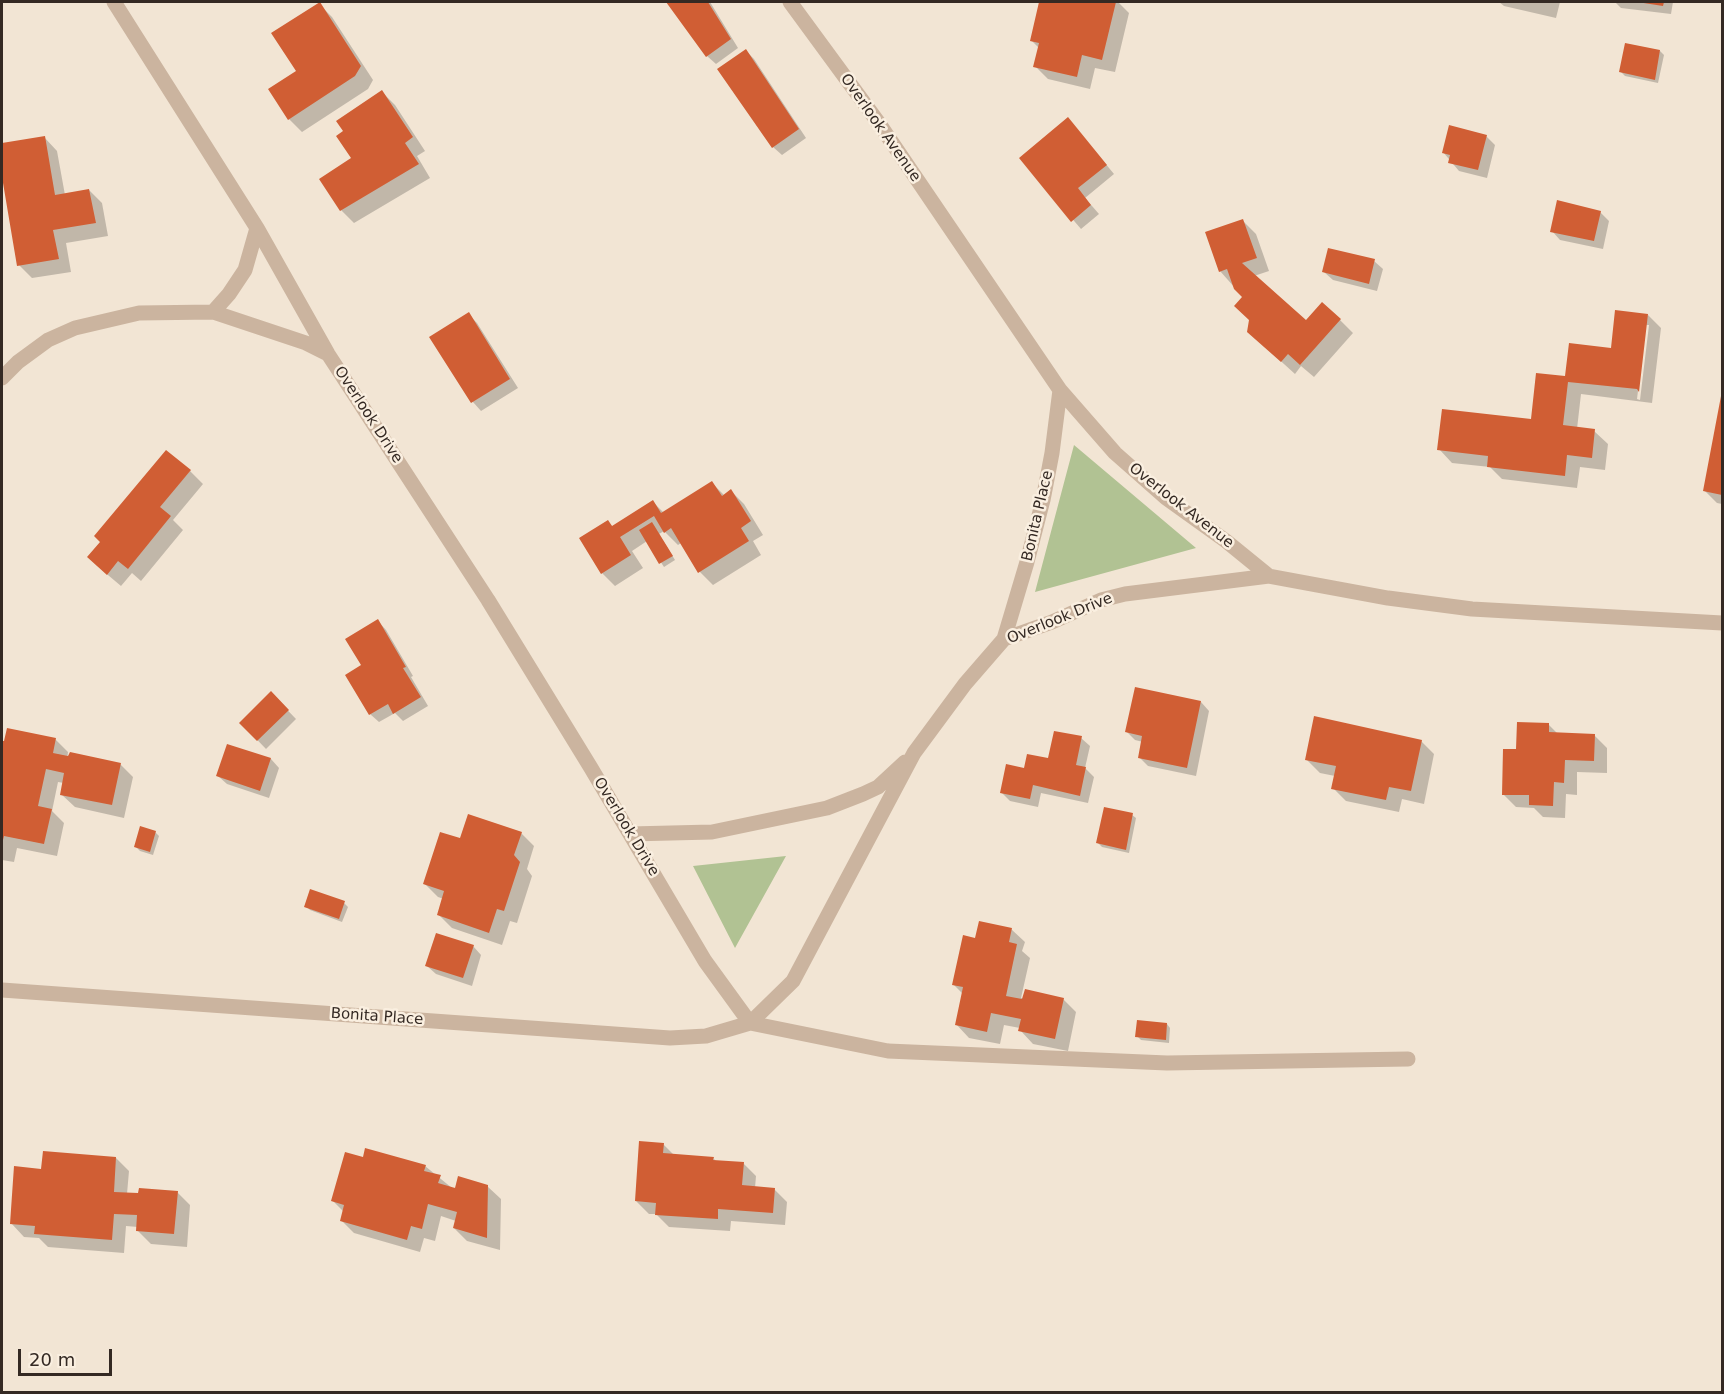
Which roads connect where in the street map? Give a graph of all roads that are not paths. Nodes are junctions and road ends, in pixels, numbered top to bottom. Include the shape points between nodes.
1 (114, 2) edge
2 (790, 2) edge
3 (257, 228) junction
4 (213, 312) junction
5 (328, 354) junction
6 (2, 378) edge
7 (1060, 390) junction
8 (1269, 576) junction
9 (1722, 623) edge
10 (1004, 639) junction
11 (914, 753) junction
12 (630, 834) junction
13 (2, 990) edge
14 (750, 1023) junction
15 (1408, 1059) dead end

1 - 3 street, Overlook Drive
2 - 7 street, Overlook Avenue
3 - 4 street via 245,270
3 - 5 street, Overlook Drive
4 - 5 street
4 - 6 street via 139,313 75,328 48,340
5 - 12 street, Overlook Drive via 488,600
7 - 8 street, Overlook Avenue via 1115,453 1166,498
7 - 10 street, Bonita Place via 1043,500
8 - 9 street, Overlook Avenue via 1472,609
8 - 10 street, Overlook Drive via 1125,594
10 - 11 street, Overlook Drive via 964,684
11 - 12 street via 878,787 826,808 712,832
11 - 14 street, Overlook Drive via 793,981
12 - 14 street, Overlook Drive via 705,961
13 - 14 street, Bonita Place via 670,1038 706,1036
14 - 15 street via 888,1052 1167,1064

